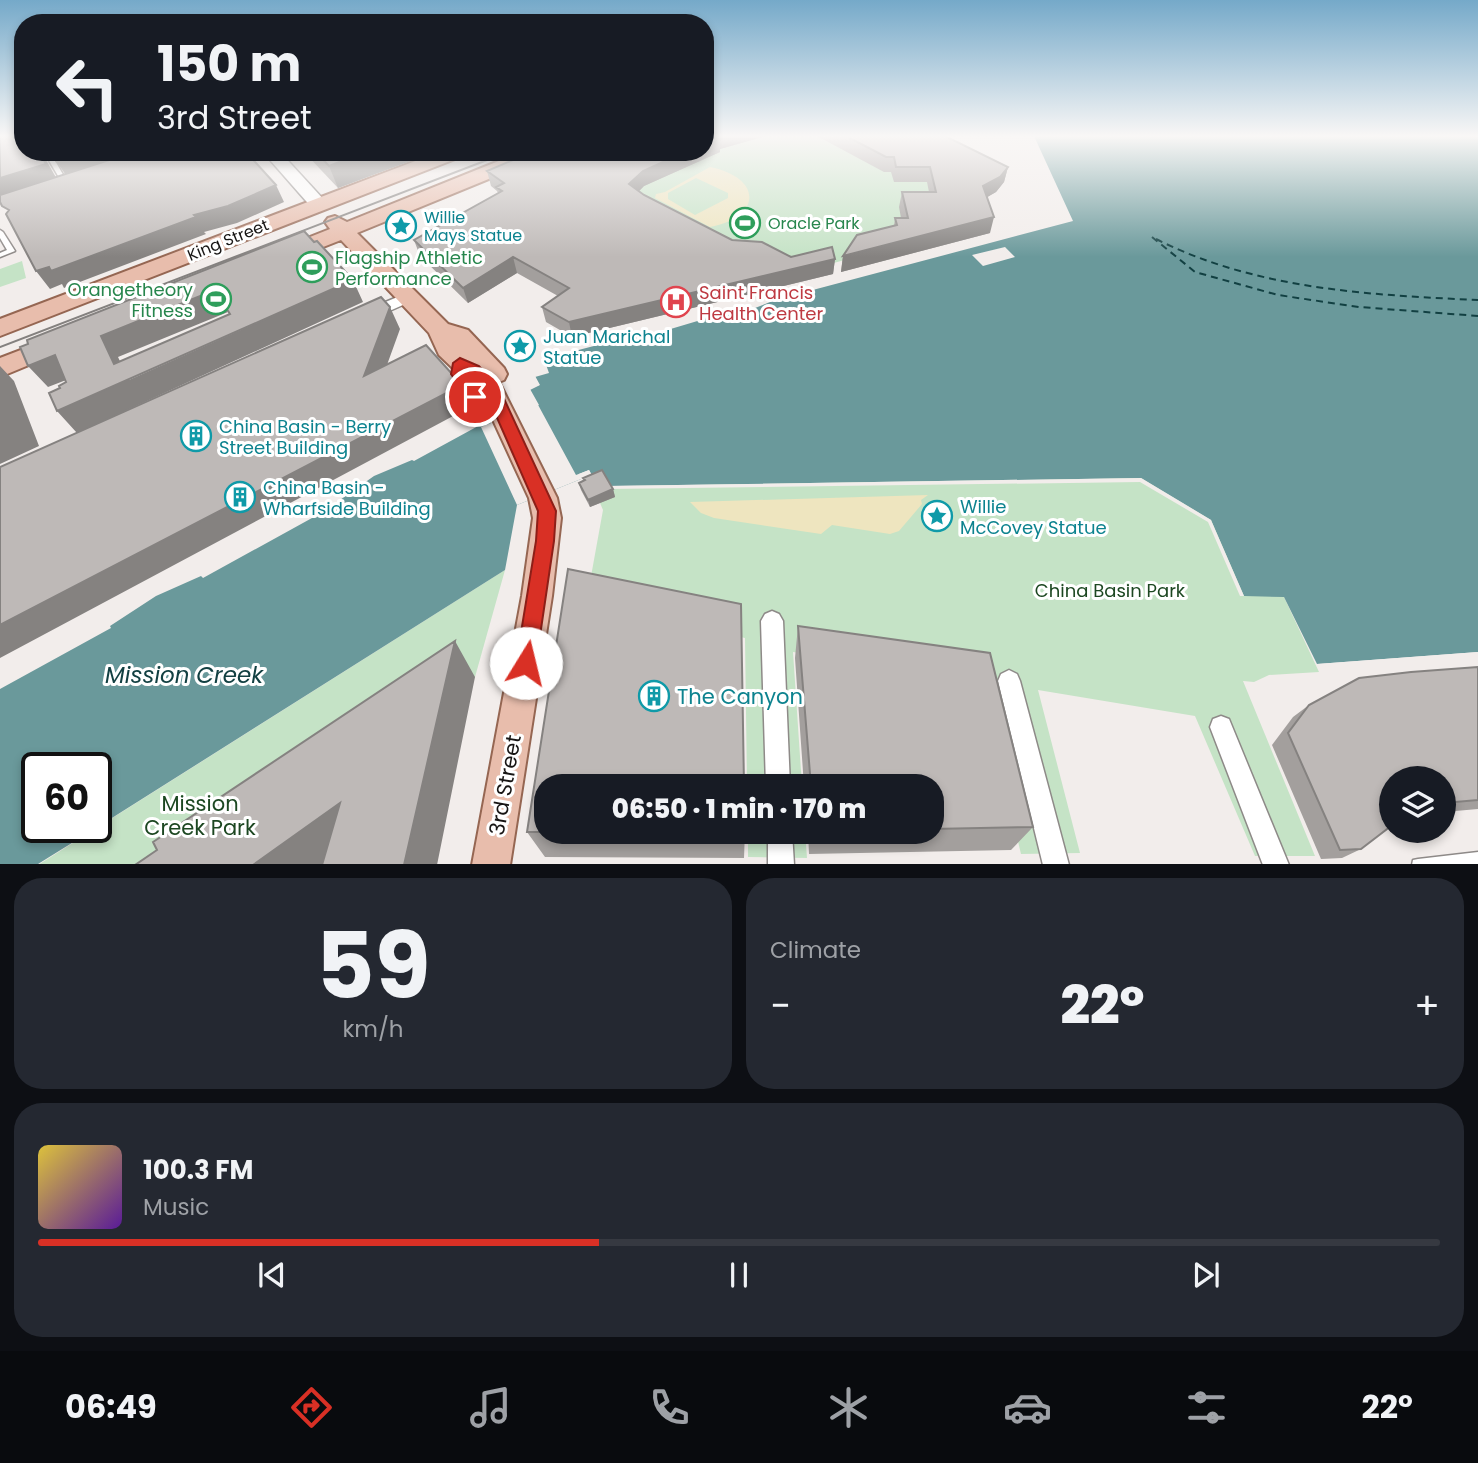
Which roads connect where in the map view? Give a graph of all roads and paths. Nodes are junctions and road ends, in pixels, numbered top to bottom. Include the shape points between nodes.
1 (66, 176) edge
2 (293, 176) edge
3 (393, 176) edge
4 (479, 176) edge
5 (73, 185) joint
6 (45, 194) edge
7 (319, 205) junction
8 (3, 232) edge
9 (344, 232) junction
10 (0, 255) edge
11 (269, 261) edge
12 (407, 298) junction
13 (355, 321) edge
14 (0, 328) edge
15 (440, 331) junction
16 (82, 335) edge
17 (0, 368) edge
18 (505, 420) junction
19 (772, 621) dead end
20 (1009, 681) dead end
21 (1221, 727) dead end
22 (778, 774) edge
23 (780, 844) edge
24 (1478, 859) edge
25 (491, 864) edge
26 (781, 864) edge
27 (1056, 864) edge
28 (1276, 864) edge
29 (1418, 864) edge

1 - 5 lane
2 - 7 main road, 3rd Street
3 - 7 main road, King Street
4 - 9 main road, King Street
5 - 6 main road
7 - 9 main road, 3rd Street
7 - 14 main road, King Street
8 - 10 lane via 11,251
9 - 11 main road, King Street
9 - 12 main road, 3rd Street
12 - 13 street
12 - 15 main road, 3rd Street
15 - 18 main road, 3rd Street via 442,344 460,363 458,374 475,397
15 - 18 main road, 3rd Street via 460,336 471,345 507,388
16 - 17 main road
18 - 25 main road, 3rd Street via 543,498 530,516 545,541
19 - 22 street
20 - 27 street
21 - 28 street
23 - 26 street
24 - 29 lane

